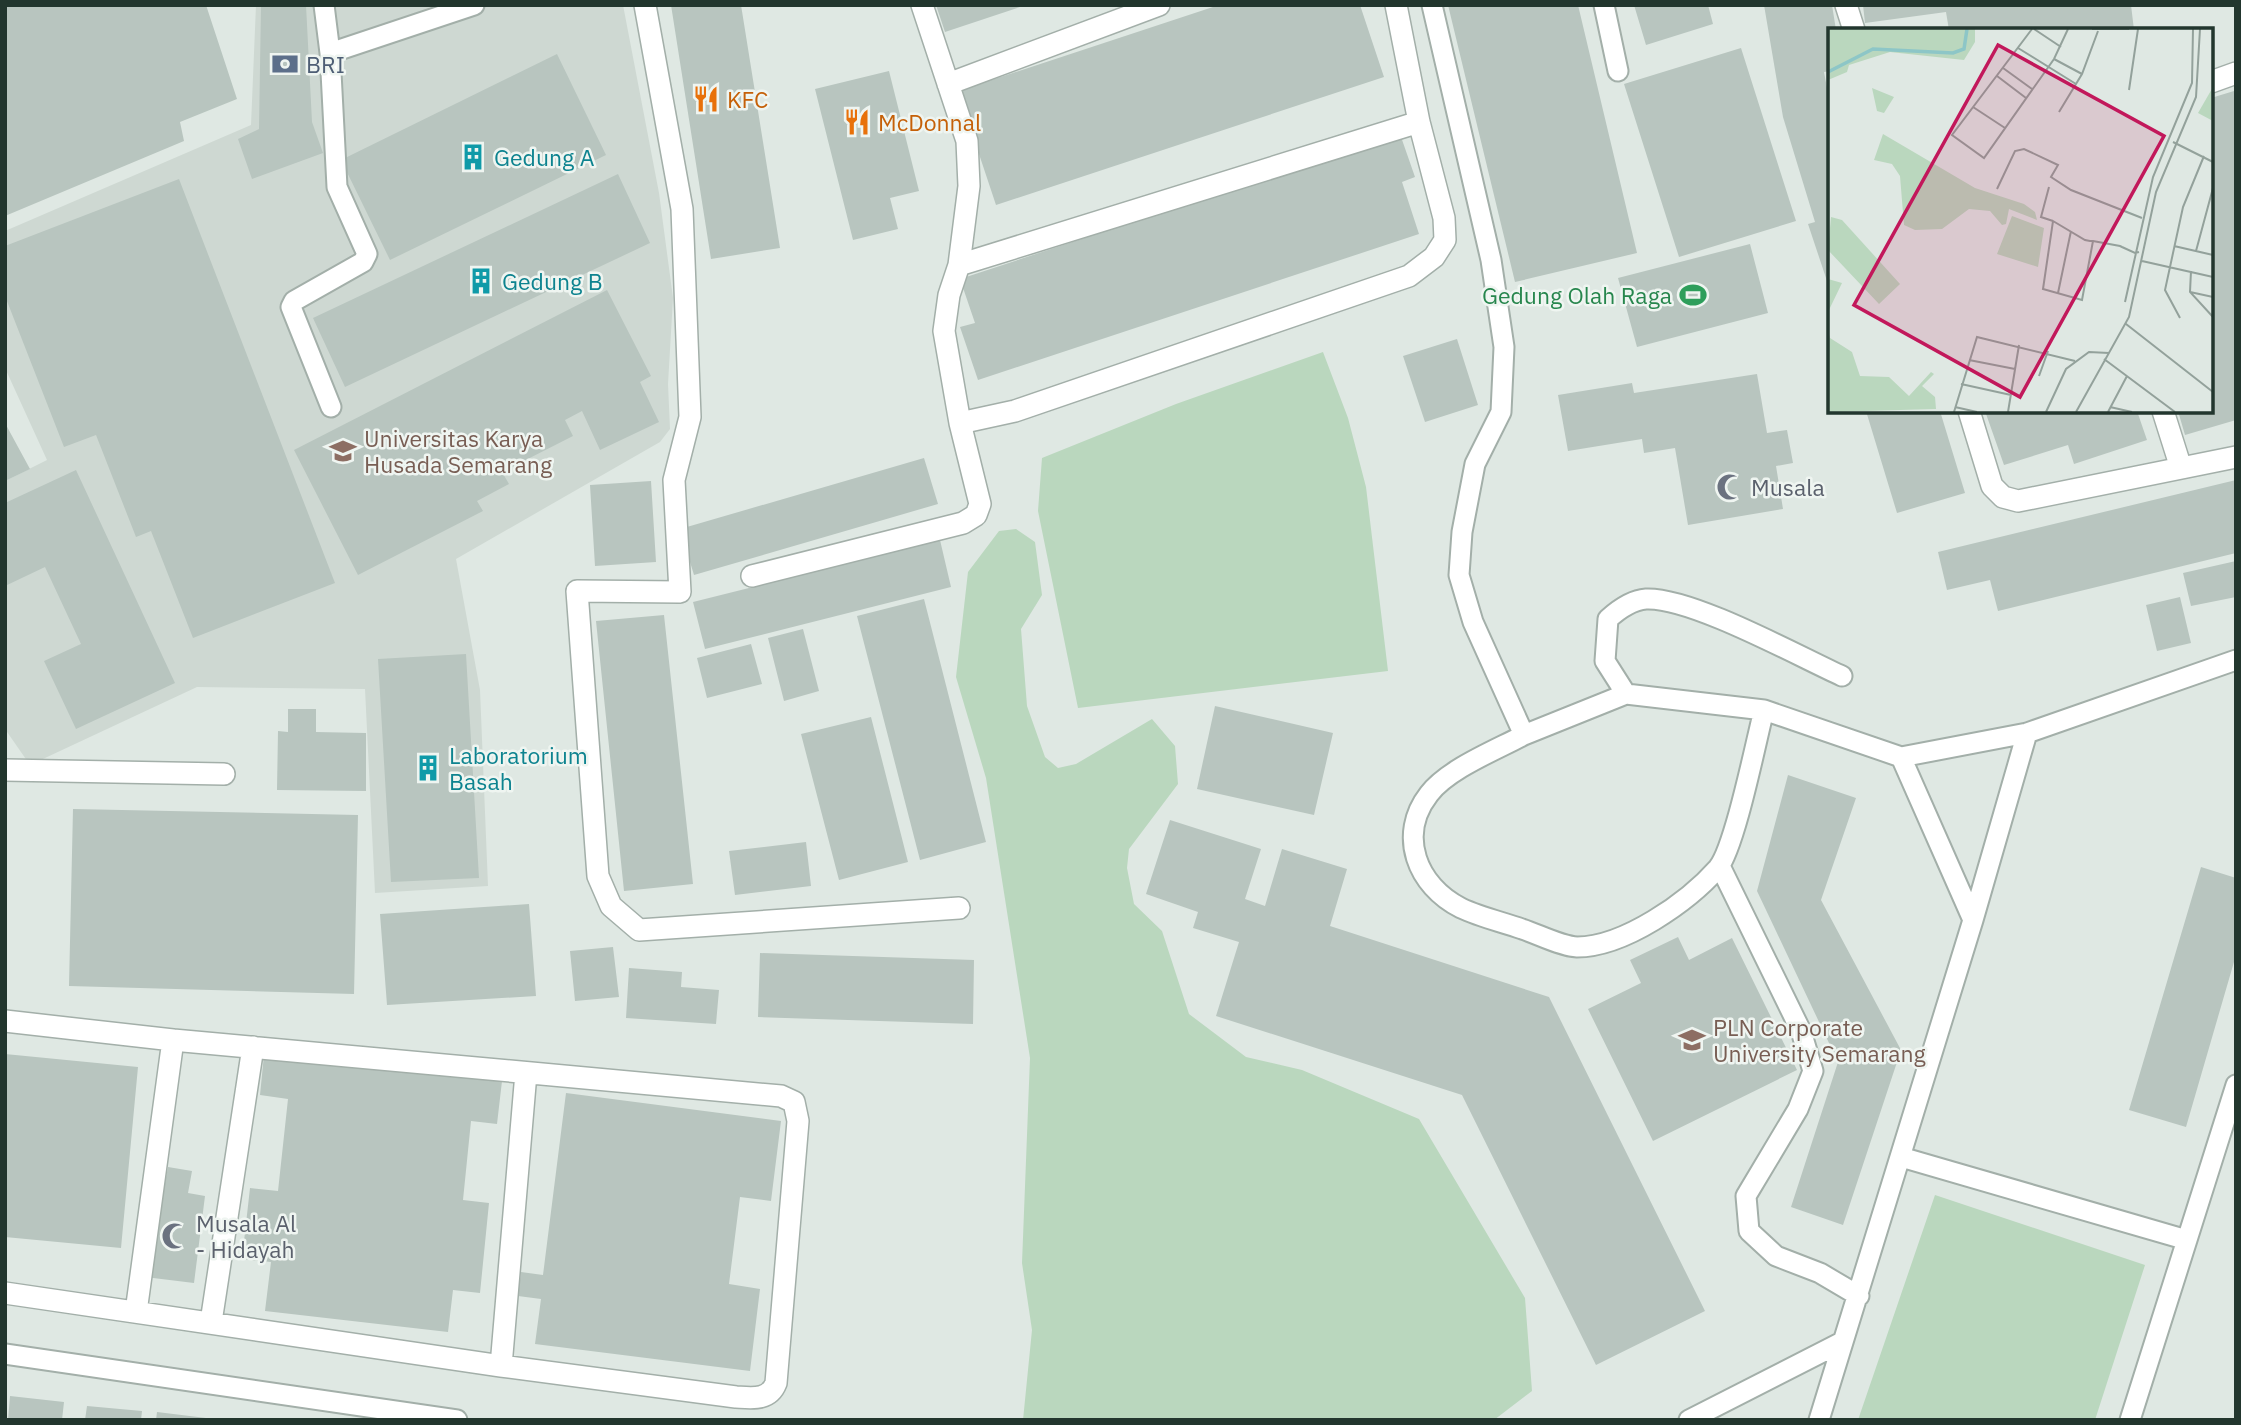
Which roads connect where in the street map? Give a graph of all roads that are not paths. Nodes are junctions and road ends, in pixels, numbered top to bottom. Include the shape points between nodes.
1 (324, 5) edge
2 (474, 5) edge
3 (645, 5) edge
4 (922, 5) edge
5 (1159, 5) edge
6 (1396, 5) edge
7 (1432, 5) edge
8 (1604, 5) edge
9 (1846, 5) edge
10 (1853, 28) edge
11 (330, 53) junction
12 (1618, 71) dead end
13 (2236, 73) edge
14 (2213, 81) edge
15 (948, 84) junction
16 (1419, 122) junction
17 (959, 265) junction
18 (331, 407) dead end
19 (1970, 413) edge
20 (2164, 413) edge
21 (960, 424) junction
22 (2236, 457) edge
23 (2181, 468) junction
24 (752, 576) dead end
25 (2236, 660) edge
26 (1842, 676) dead end
27 (1626, 694) junction
28 (1764, 710) junction
29 (2027, 733) junction
30 (1524, 735) junction
31 (1900, 757) junction
32 (5, 770) edge
33 (224, 775) dead end
34 (1720, 866) junction
35 (958, 908) dead end
36 (1973, 920) junction
37 (5, 1021) edge
38 (173, 1040) junction
39 (253, 1047) junction
40 (526, 1073) junction
41 (2236, 1086) edge
42 (1901, 1157) junction
43 (2188, 1240) junction
44 (5, 1293) edge
45 (1859, 1296) junction
46 (136, 1312) junction
47 (211, 1322) junction
48 (1842, 1342) junction
49 (5, 1354) edge
50 (501, 1367) junction
51 (457, 1420) edge
52 (1689, 1420) edge
53 (1819, 1420) edge
54 (2130, 1420) edge

1 - 11 lane
2 - 11 lane
3 - 35 street via 682,209 690,417 674,480 680,592 577,591 598,876 611,906 639,930
4 - 15 street
5 - 15 street
6 - 16 street
7 - 30 lane via 1491,260 1504,347 1501,412 1475,464 1459,575 1473,622
8 - 12 lane
9 - 10 street
11 - 18 lane via 337,187 367,254 363,262 291,307
13 - 14 street
15 - 17 street via 968,152 969,186
16 - 17 street
16 - 21 street via 1444,218 1445,240 1434,257 1409,276 1015,411
17 - 21 street via 944,331
19 - 23 street via 1992,486 2003,497 2018,501
20 - 23 street
21 - 24 street via 981,504 976,515 963,523
22 - 23 street
25 - 29 lane
26 - 27 lane via 1682,604 1644,599 1620,608 1608,619 1605,661
27 - 28 lane
27 - 30 lane
28 - 31 lane
28 - 34 lane
29 - 31 lane
29 - 36 lane
30 - 34 lane via 1451,775 1423,802 1411,838 1415,859 1432,888 1461,908 1575,947 1594,944 1632,934
31 - 36 lane
32 - 33 street
34 - 45 lane via 1801,1031 1813,1071 1798,1109 1745,1196 1749,1231 1776,1256 1820,1273
36 - 42 lane
37 - 38 street
38 - 39 street
38 - 46 street
39 - 40 street
39 - 47 street
40 - 50 street
40 - 50 street via 780,1096 794,1102 798,1121 777,1369 774,1390 754,1398
41 - 43 lane
42 - 43 lane
42 - 45 lane
43 - 54 lane
44 - 46 street
45 - 48 lane
46 - 47 street
47 - 50 street
48 - 52 lane
48 - 53 lane
49 - 51 lane

